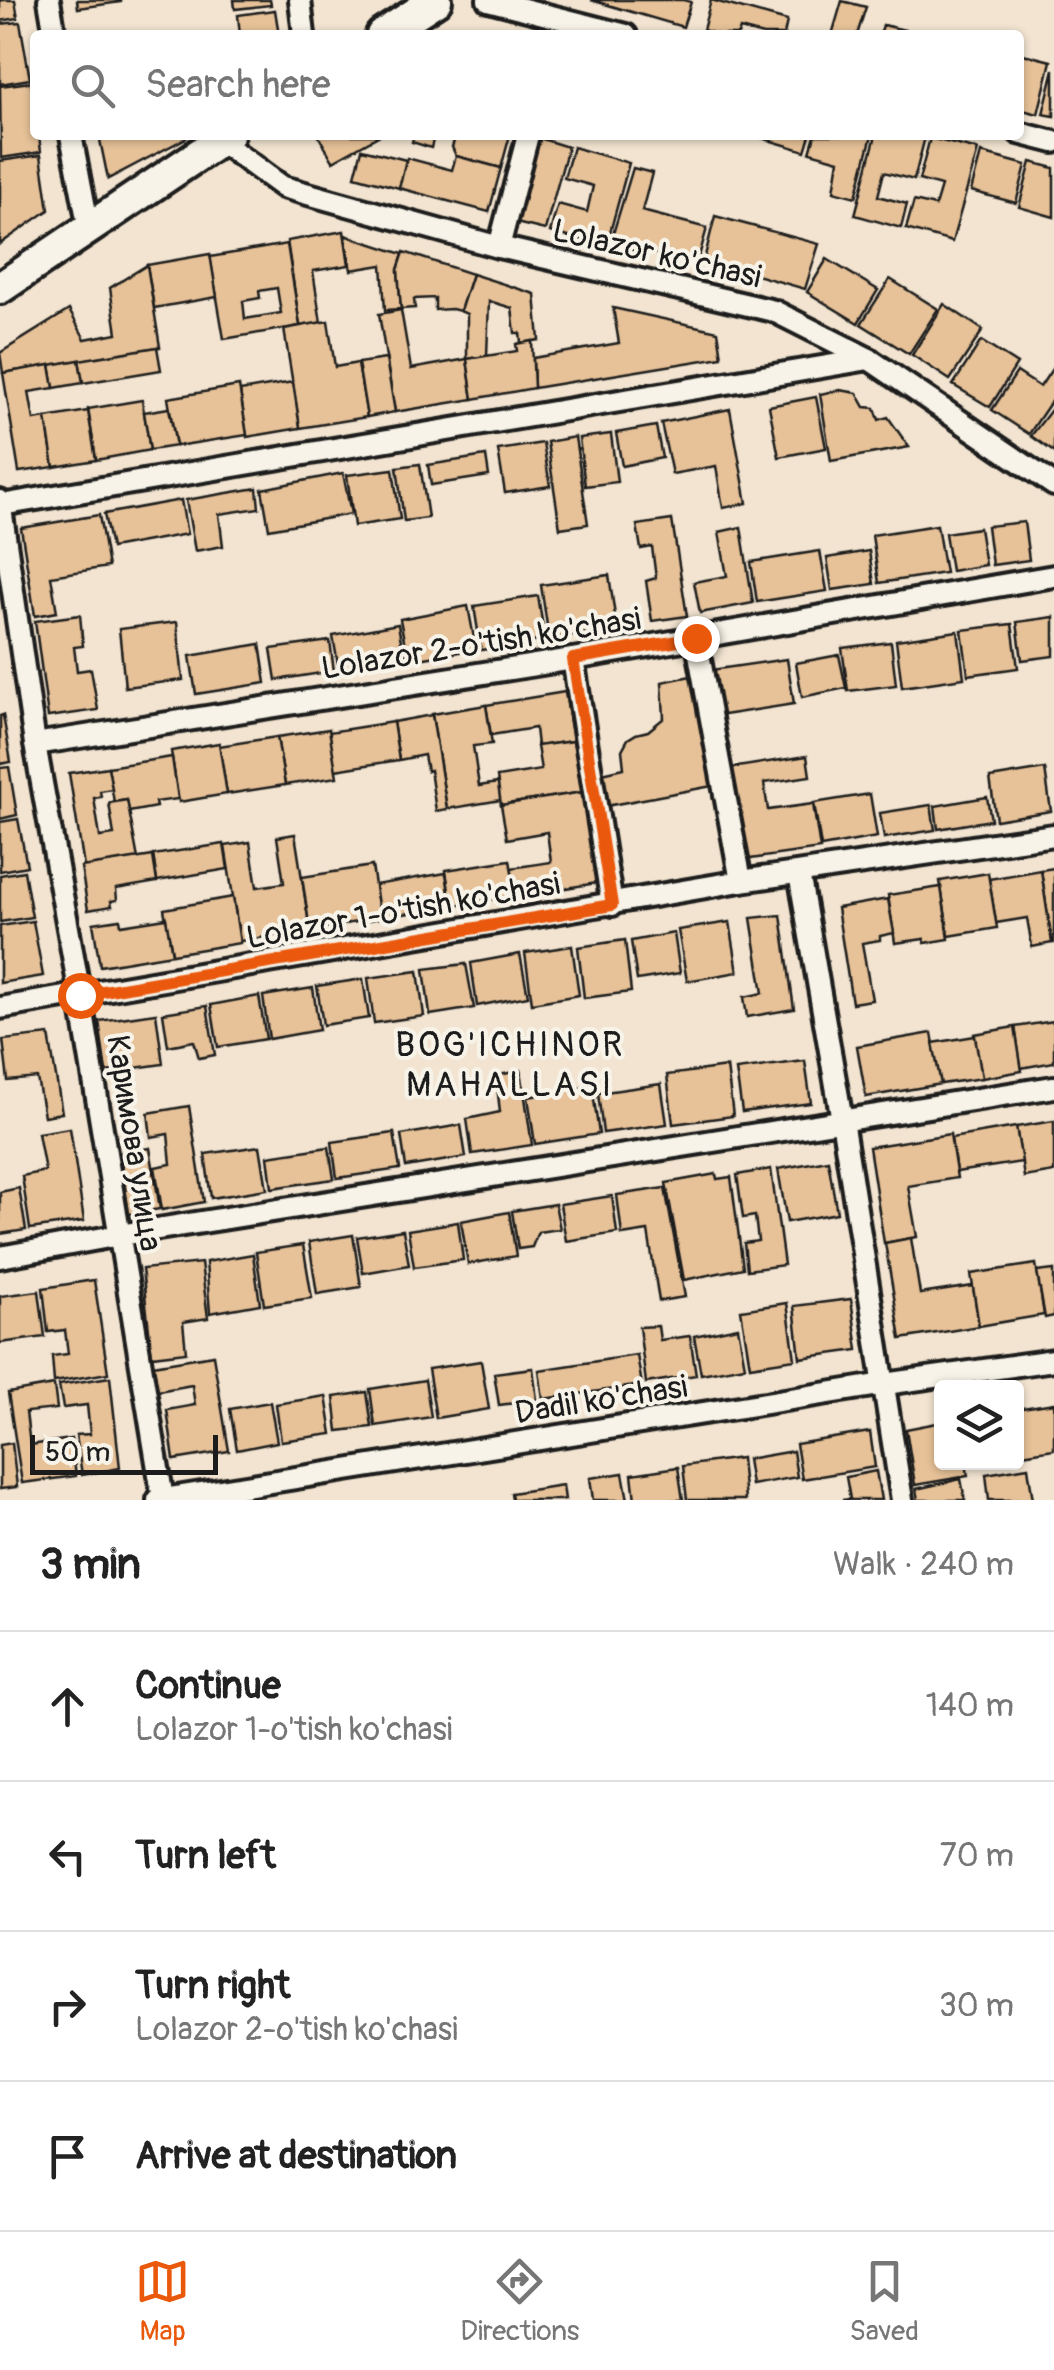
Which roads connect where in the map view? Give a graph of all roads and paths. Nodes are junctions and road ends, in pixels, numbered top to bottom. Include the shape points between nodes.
1 (49, 0) edge
2 (300, 0) edge
3 (436, 0) edge
4 (488, 0) edge
5 (556, 26) edge
6 (53, 30) edge
7 (303, 30) edge
8 (390, 30) edge
9 (587, 30) edge
10 (1024, 134) edge
11 (72, 140) edge
12 (221, 140) edge
13 (226, 140) edge
14 (527, 140) edge
15 (1054, 142) edge
16 (88, 229) junction
17 (499, 247) junction
18 (0, 288) edge
19 (869, 359) junction
20 (1054, 485) edge
21 (0, 503) edge
22 (1054, 576) edge
23 (696, 638) junction
24 (573, 659) junction
25 (35, 744) junction
26 (1054, 835) edge
27 (799, 873) junction
28 (740, 881) junction
29 (612, 905) junction
30 (80, 995) junction
31 (0, 1008) edge
32 (1054, 1088) edge
33 (842, 1120) junction
34 (120, 1236) junction
35 (0, 1256) edge
36 (1054, 1360) edge
37 (885, 1384) junction
38 (160, 1499) edge
39 (902, 1500) edge

1 - 6 street
2 - 7 street
3 - 8 street
4 - 5 street
5 - 9 street
10 - 15 street
11 - 16 street
12 - 16 street
13 - 17 street, Lolazor ko'chasi via 283,187
14 - 17 street
16 - 18 street
17 - 19 street, Lolazor ko'chasi via 774,311
19 - 20 street, Lolazor ko'chasi
19 - 21 street
21 - 25 street, Каримова улица
22 - 23 street, Lolazor 2-o'tish ko'chasi
23 - 24 street, Lolazor 2-o'tish ko'chasi
23 - 28 street
24 - 25 street, Lolazor 2-o'tish ko'chasi
24 - 29 street
25 - 30 street, Каримова улица
26 - 27 street, Lolazor 1-o'tish ko'chasi
27 - 28 street, Lolazor 1-o'tish ko'chasi
27 - 33 street
28 - 29 street, Lolazor 1-o'tish ko'chasi
29 - 30 street, Lolazor 1-o'tish ko'chasi
30 - 31 street, Lolazor 1-o'tish ko'chasi
30 - 34 street, Каримова улица
32 - 33 street
33 - 34 street
33 - 37 street
34 - 35 street
34 - 38 street, Каримова улица
36 - 37 street, Dadil ko'chasi
37 - 38 street, Dadil ko'chasi
37 - 39 street

